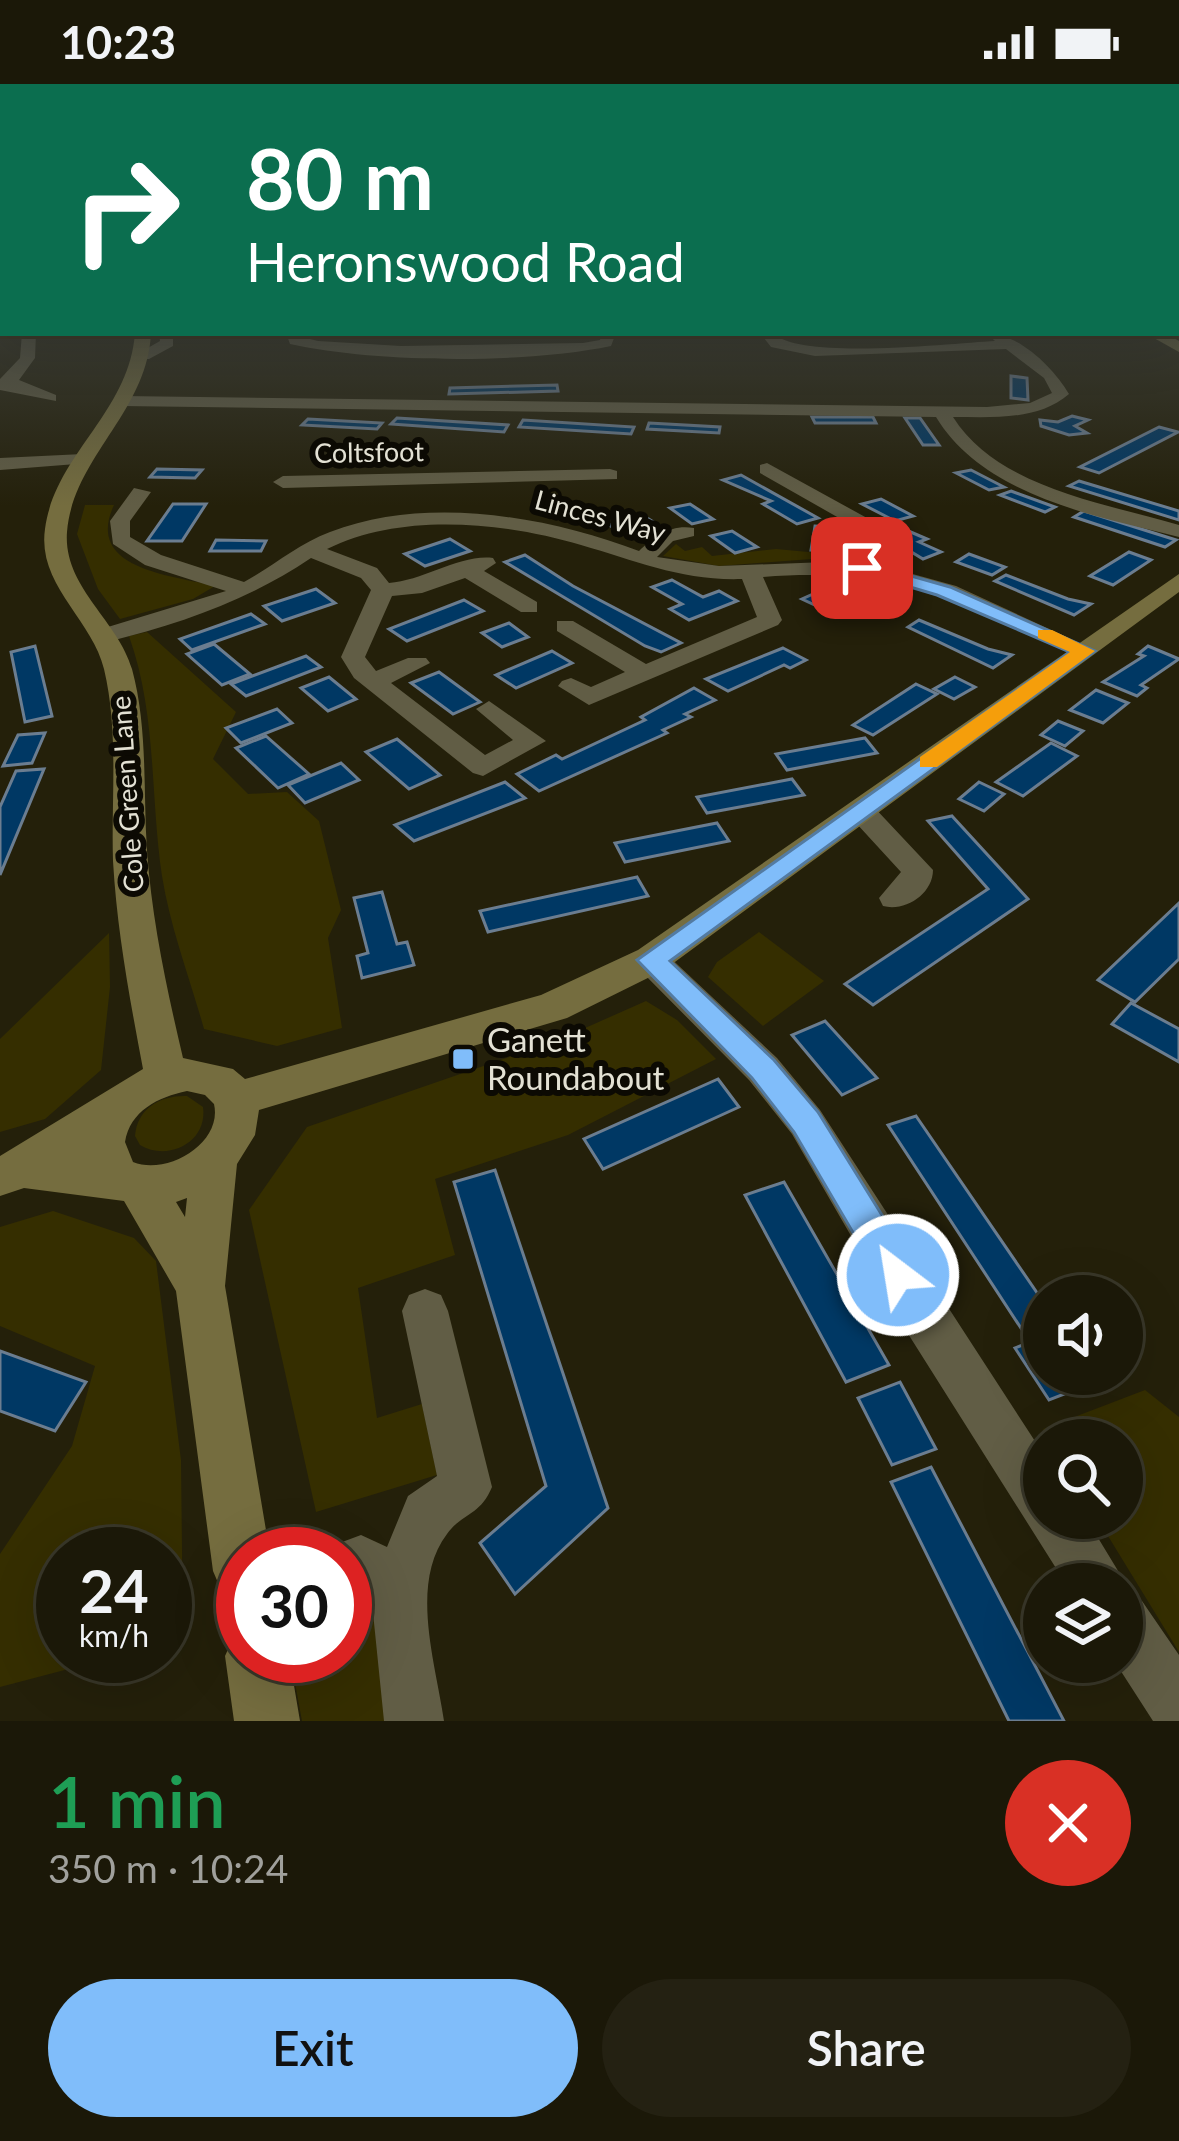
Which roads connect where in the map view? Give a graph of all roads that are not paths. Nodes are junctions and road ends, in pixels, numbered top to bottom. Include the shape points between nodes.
1 (30, 353) edge
2 (149, 353) edge
3 (1020, 353) edge
4 (144, 356) joint
5 (0, 385) edge
6 (50, 398) dead end
7 (122, 401) junction
8 (941, 412) junction
9 (83, 459) junction
10 (0, 464) edge
11 (767, 469) dead end
12 (610, 475) dead end
13 (456, 479) junction
14 (283, 482) dead end
15 (141, 492) dead end
16 (443, 521) junction
17 (1179, 531) edge
18 (687, 532) dead end
19 (306, 549) junction
20 (641, 560) junction
21 (862, 568) junction
22 (752, 574) junction
23 (1179, 581) edge
24 (247, 590) junction
25 (383, 590) junction
26 (529, 607) dead end
27 (565, 626) dead end
28 (107, 635) junction
29 (1085, 651) junction
30 (417, 663) dead end
31 (634, 677) junction
32 (373, 681) junction
33 (590, 698) dead end
34 (489, 709) dead end
35 (860, 811) junction
36 (896, 898) dead end
37 (651, 960) junction
38 (166, 1078) junction
39 (236, 1099) junction
40 (119, 1105) junction
41 (215, 1161) junction
42 (12, 1172) edge
43 (129, 1182) junction
44 (200, 1286) junction
45 (425, 1311) dead end
46 (1023, 1470) edge
47 (236, 1527) edge
48 (372, 1570) edge
49 (398, 1588) junction
50 (1143, 1653) edge
51 (262, 1683) edge
52 (1179, 1708) edge
53 (268, 1721) edge
54 (414, 1721) edge

1 - 5 street via 24,369
2 - 4 street
3 - 8 street via 1061,394 1005,411
4 - 7 street, Cole Green Lane
5 - 6 street
7 - 8 street
7 - 9 street, Cole Green Lane
8 - 17 street via 965,446 1010,473
9 - 10 street
9 - 28 street, Cole Green Lane via 64,495 56,560
11 - 21 street via 860,522
12 - 13 street, Coltsfoot
13 - 14 street, Coltsfoot
13 - 16 street, Coltsfoot
15 - 24 street via 120,521 120,539 153,560
16 - 19 street, Linces Way via 374,526
16 - 20 street, Linces Way via 537,528
18 - 20 street via 666,537
19 - 24 street, Linces Way
19 - 25 street via 369,574
20 - 22 street, Linces Way
21 - 22 street, Linces Way
21 - 29 street, Linces Way via 944,591
22 - 31 street via 770,620
23 - 29 street
24 - 28 street, Linces Way
25 - 26 street via 476,566
25 - 32 street via 352,657
27 - 31 street
28 - 38 street, Cole Green Lane via 131,749 133,889
29 - 35 street
30 - 32 street
31 - 33 street
32 - 34 street via 483,767 532,741
35 - 36 street via 917,870
35 - 37 street
37 - 39 street via 553,1007
37 - 46 street via 806,1122
38 - 39 street via 202,1076
38 - 40 street
39 - 41 street via 237,1132
40 - 42 street
40 - 43 street via 101,1144 104,1162
41 - 43 street via 164,1186
41 - 44 street
42 - 43 street
43 - 44 street
44 - 47 street
45 - 49 street via 466,1487 427,1515
48 - 49 street
49 - 54 street
50 - 52 street
51 - 53 street

